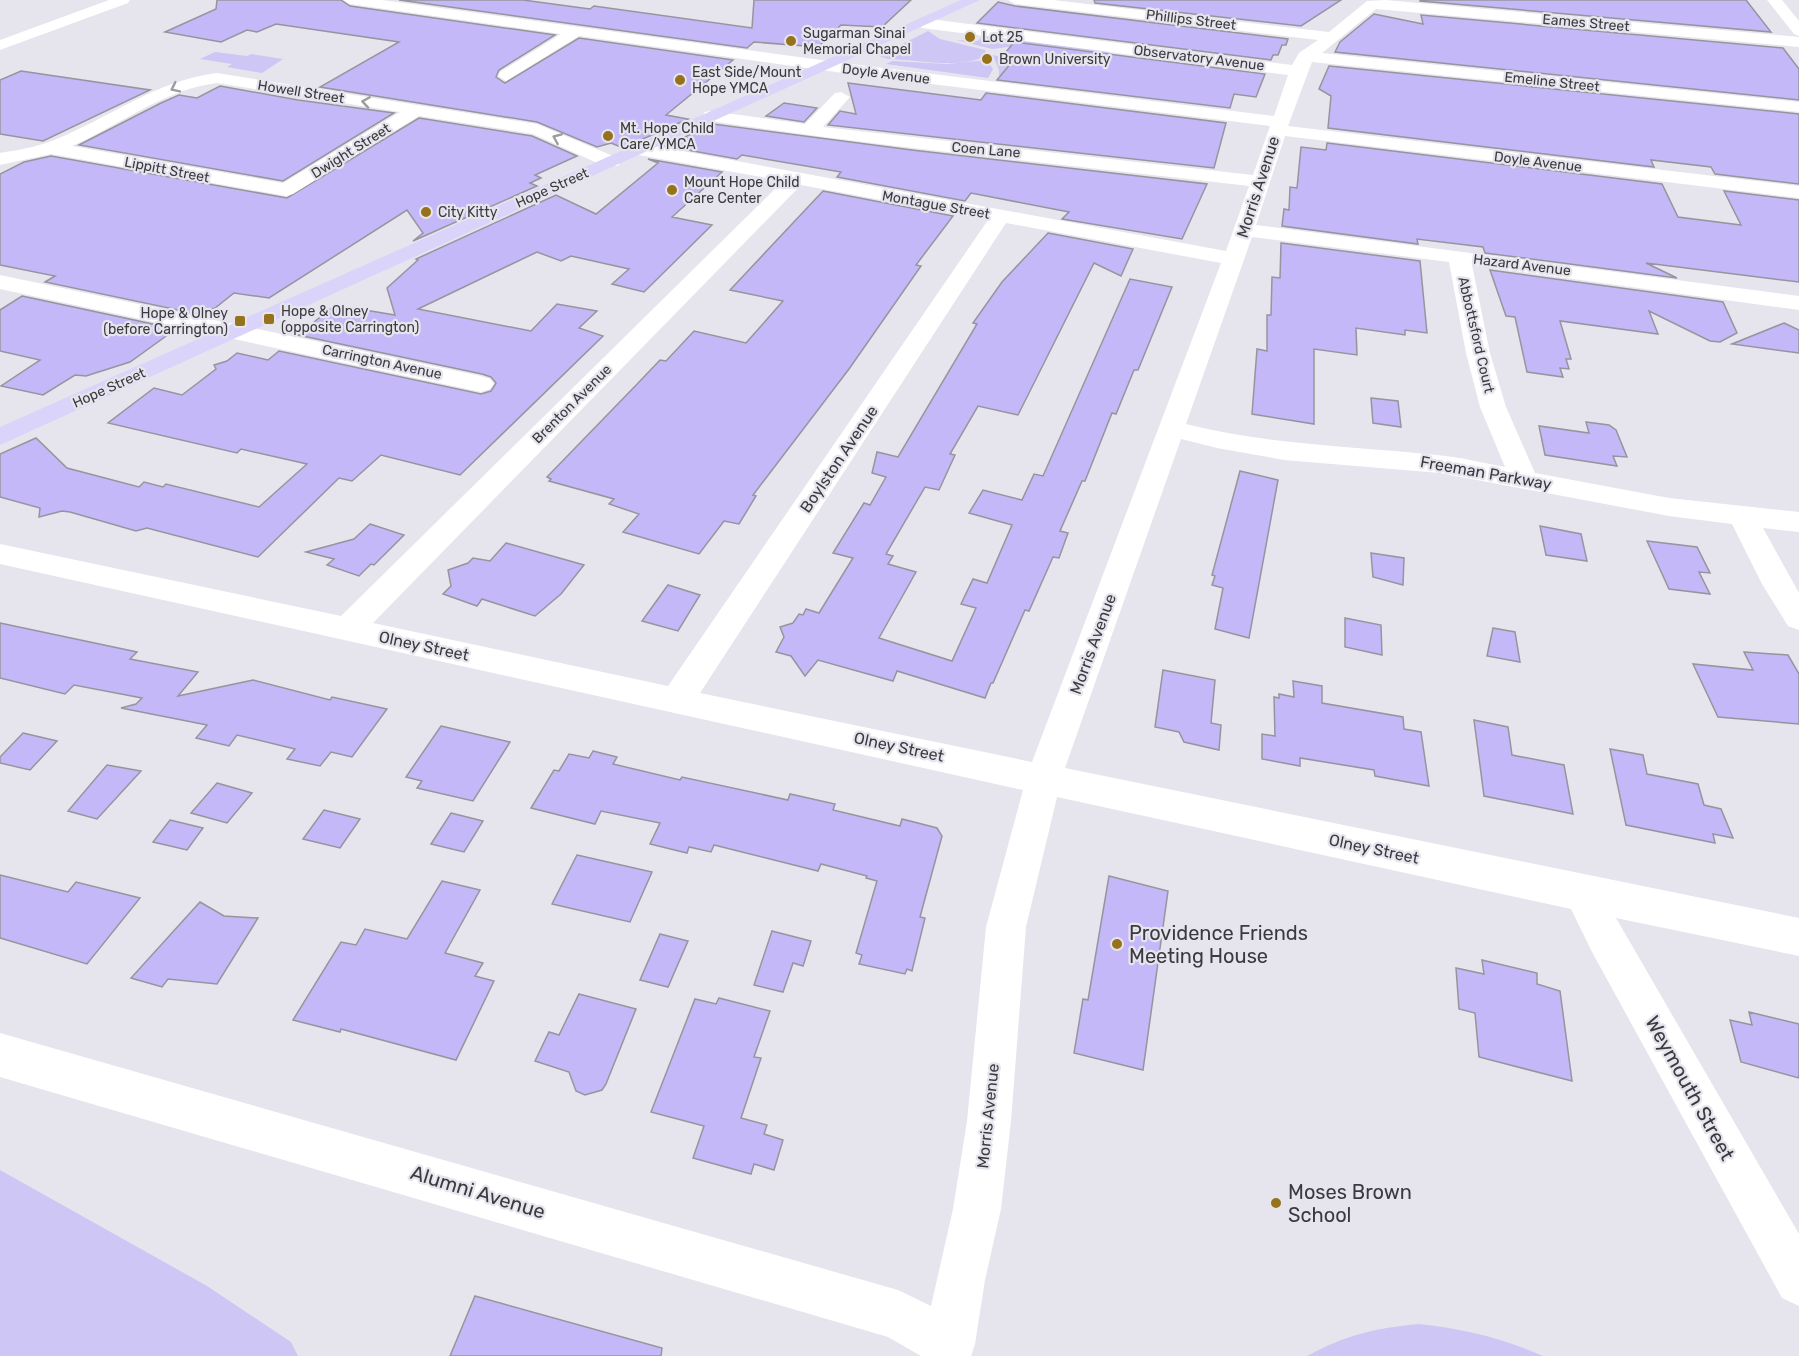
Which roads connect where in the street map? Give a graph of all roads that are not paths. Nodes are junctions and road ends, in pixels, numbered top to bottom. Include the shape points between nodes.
1 (123, 0) edge
2 (350, 0) edge
3 (973, 0) edge
4 (1016, 0) edge
5 (1774, 0) edge
6 (1376, 2) edge
7 (1170, 5) dead end
8 (1151, 16) junction
9 (922, 23) junction
10 (1799, 30) edge
11 (575, 32) junction
12 (1331, 37) junction
13 (1799, 42) edge
14 (0, 45) edge
15 (1301, 63) junction
16 (826, 66) junction
17 (506, 76) dead end
18 (841, 97) dead end
19 (1799, 107) edge
20 (416, 110) junction
21 (711, 116) junction
22 (1279, 126) junction
23 (809, 131) junction
24 (50, 148) junction
25 (639, 149) junction
26 (0, 159) edge
27 (611, 162) junction
28 (796, 179) junction
29 (1261, 182) junction
30 (285, 190) joint
31 (1799, 192) edge
32 (1000, 217) junction
33 (1239, 245) junction
34 (1459, 257) junction
35 (0, 282) edge
36 (1799, 303) edge
37 (235, 331) junction
38 (482, 384) dead end
39 (1172, 428) junction
40 (0, 437) edge
41 (1524, 479) junction
42 (1743, 517) junction
43 (1799, 522) edge
44 (0, 554) edge
45 (1799, 618) edge
46 (348, 629) junction
47 (676, 701) junction
48 (1044, 777) junction
49 (1584, 894) junction
50 (1799, 937) edge
51 (0, 1055) edge
52 (1799, 1281) edge
53 (953, 1350) edge

1 - 14 street
2 - 11 street, Doyle Avenue
3 - 9 main road, Hope Street
4 - 8 street, Phillips Street
5 - 10 street
6 - 12 street
6 - 13 street, Eames Street
7 - 8 street
8 - 12 street, Phillips Street
9 - 15 street, Observatory Avenue
9 - 16 main road, Hope Street
11 - 16 street, Doyle Avenue
11 - 17 street
12 - 15 street
15 - 19 street, Emeline Street
15 - 22 street, Morris Avenue
16 - 21 main road, Hope Street
16 - 22 street, Doyle Avenue
18 - 23 street
20 -> 24 street, Howell Street via 205,78 186,82
27 -> 20 street, Howell Street via 537,129
20 - 30 street, Dwight Street
21 - 23 street, Coen Lane
21 - 25 main road, Hope Street
22 - 29 street, Morris Avenue
22 - 31 street, Doyle Avenue
23 - 29 street, Coen Lane
24 - 26 street, Howell Street
24 - 30 street, Lippitt Street
25 - 27 main road, Hope Street
25 - 28 street, Montague Street
27 - 37 main road, Hope Street
28 - 32 street, Montague Street
28 - 46 street, Brenton Avenue
29 - 33 street, Morris Avenue
32 - 33 street, Montague Street
32 - 47 street, Boylston Avenue
33 - 34 street, Hazard Avenue
33 - 39 street, Morris Avenue
34 - 36 street, Hazard Avenue
34 - 41 street, Abbottsford Court via 1493,407
35 - 37 street, Carrington Avenue
37 - 38 street, Carrington Avenue
37 - 40 main road, Hope Street
39 - 41 street, Freeman Parkway via 1284,451 1440,464
39 - 48 street, Morris Avenue
41 - 42 street, Freeman Parkway
42 - 43 street, Freeman Parkway
42 - 45 street
44 - 46 street, Olney Street
46 - 47 street, Olney Street
47 - 48 street, Olney Street
48 - 49 street, Olney Street
48 - 53 street, Morris Avenue via 1006,927 989,1121 977,1209 960,1280
49 - 50 street, Olney Street
49 - 52 street, Weymouth Street
51 - 53 street, Alumni Avenue via 898,1315

